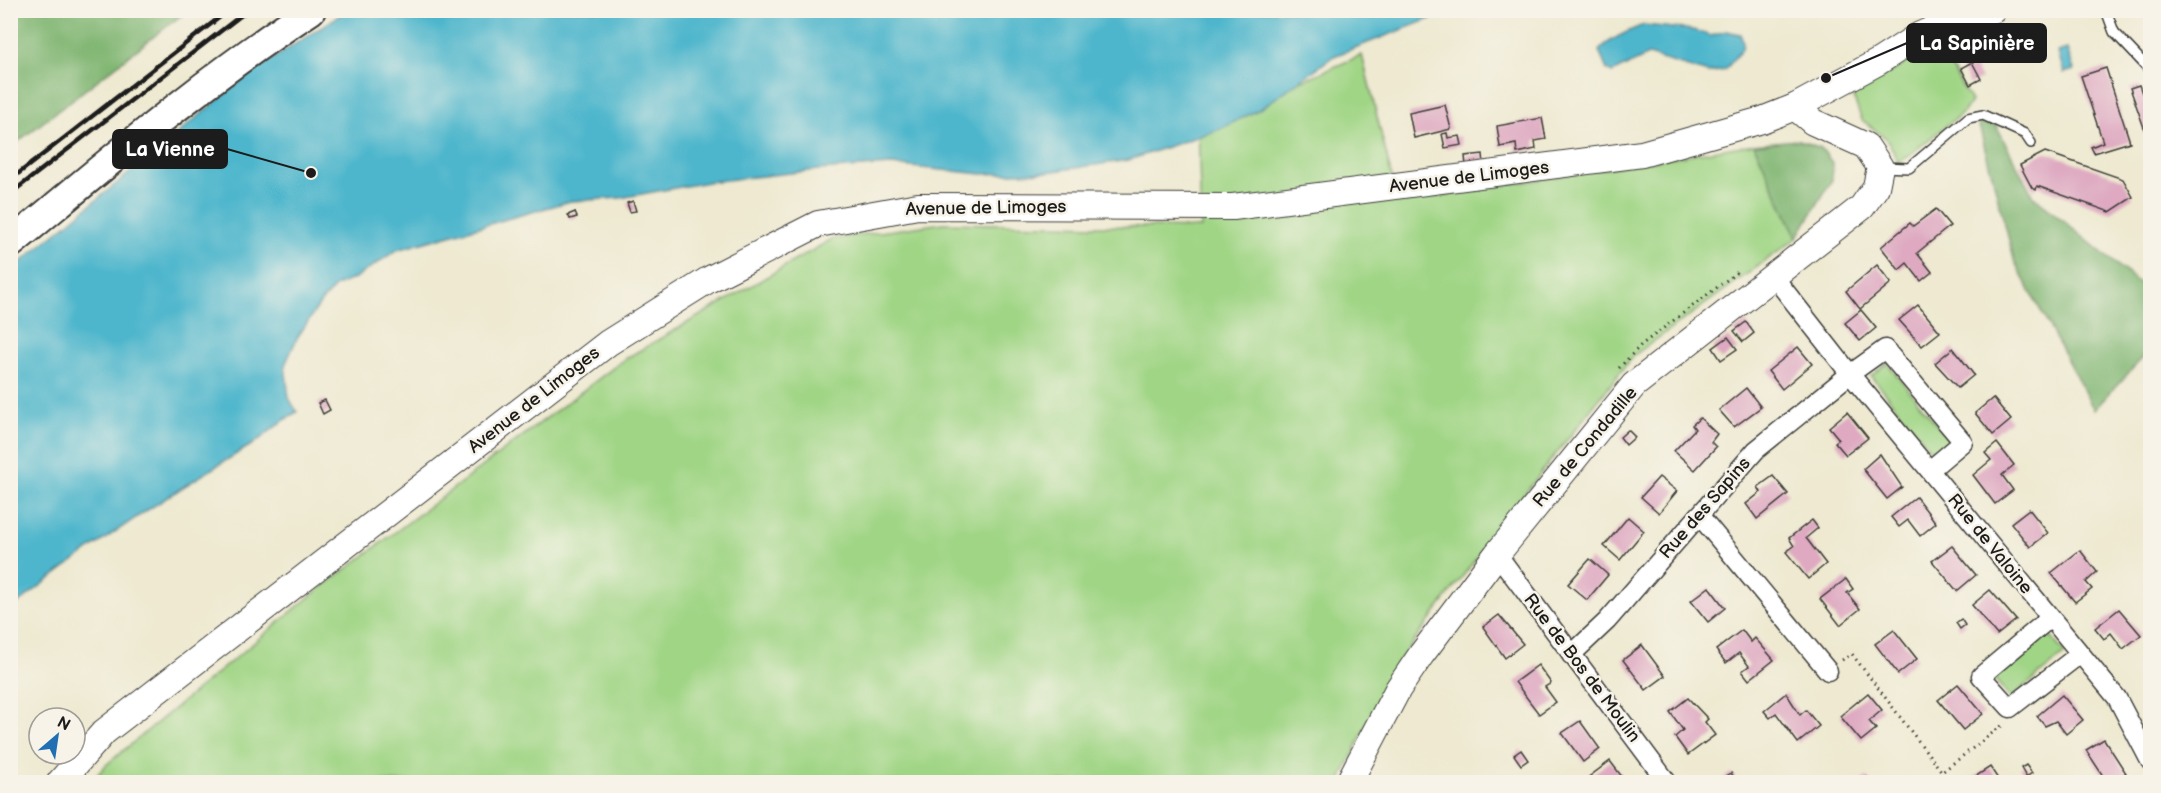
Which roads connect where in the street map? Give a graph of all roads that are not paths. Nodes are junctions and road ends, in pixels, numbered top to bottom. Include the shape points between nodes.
1 (311, 10) edge
2 (1993, 10) edge
3 (2106, 10) edge
4 (2151, 70) edge
5 (1795, 107) junction
6 (2031, 143) dead end
7 (1880, 167) junction
8 (10, 244) edge
9 (1774, 277) junction
10 (1850, 374) junction
11 (1931, 469) junction
12 (1699, 515) junction
13 (1497, 554) junction
14 (2050, 618) junction
15 (2080, 654) junction
16 (1572, 655) junction
17 (1828, 670) road end
18 (2151, 761) edge
19 (60, 783) edge
20 (1350, 783) edge
21 (1667, 783) edge

1 - 8 main road via 177,107
2 - 5 main road, Avenue de Limoges via 1966,15 1920,35
3 - 4 lane via 2114,32
5 - 7 main road via 1814,122 1866,146
5 - 19 main road, Avenue de Limoges via 1642,154 1233,207 918,206 818,224 708,280 608,343 104,732
6 - 7 lane via 2025,134 1983,115 1968,118 1909,168
7 - 9 main road, Rue de Condadille via 1876,187 1862,207
9 - 10 street, Rue de Valoine
9 - 13 main road, Rue de Condadille via 1634,386
10 - 11 street, Rue de Valoine
10 - 11 street via 1885,349 1963,442
10 - 12 street, Rue des Sapins via 1756,450
11 - 14 street, Rue de Valoine
12 - 16 street, Rue des Sapins via 1607,621
12 - 17 street
13 - 16 street, Rue de Bos de Moulin
13 - 20 main road, Rue de Condadille via 1398,689
14 - 15 street, Rue de Valoine
14 - 15 street via 1981,676 2010,708
15 - 18 street, Rue de Valoine via 2117,698
16 - 21 street, Rue de Bos de Moulin

